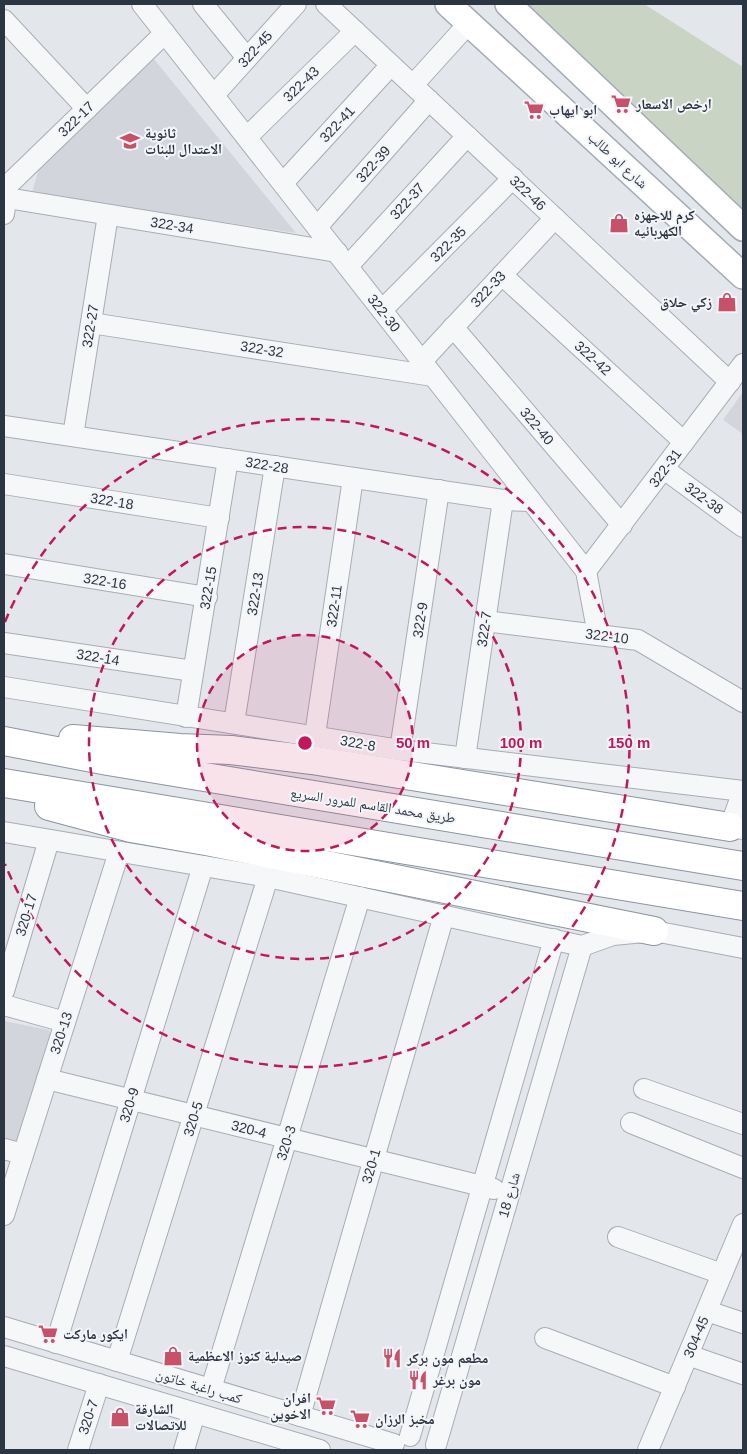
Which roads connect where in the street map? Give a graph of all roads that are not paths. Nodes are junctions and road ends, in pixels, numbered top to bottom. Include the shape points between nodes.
1 (142, 4) edge
2 (203, 4) edge
3 (296, 4) edge
4 (326, 4) edge
5 (448, 4) edge
6 (508, 4) edge
7 (4, 20) edge
8 (469, 23) junction
9 (355, 31) junction
10 (165, 33) junction
11 (247, 58) junction
12 (391, 65) junction
13 (413, 85) junction
14 (214, 95) junction
15 (429, 100) junction
16 (87, 109) junction
17 (467, 136) junction
18 (247, 137) junction
19 (513, 178) junction
20 (282, 183) junction
21 (6, 194) edge
22 (108, 215) junction
23 (555, 218) junction
24 (317, 227) junction
25 (743, 228) edge
26 (342, 259) junction
27 (502, 275) junction
28 (743, 276) edge
29 (382, 310) junction
30 (91, 323) junction
31 (453, 327) junction
32 (743, 364) edge
33 (428, 368) junction
34 (730, 382) junction
35 (4, 426) edge
36 (72, 436) junction
37 (684, 442) junction
38 (228, 459) junction
39 (275, 466) junction
40 (664, 469) junction
41 (353, 478) junction
42 (4, 484) edge
43 (439, 490) junction
44 (503, 500) junction
45 (531, 501) junction
46 (219, 518) junction
47 (622, 525) junction
48 (743, 527) edge
49 (4, 564) edge
50 (586, 571) junction
51 (207, 597) junction
52 (486, 621) junction
53 (598, 635) junction
54 (4, 643) edge
55 (193, 671) junction
56 (4, 687) edge
57 (743, 702) edge
58 (186, 717) junction
59 (234, 723) junction
60 (4, 733) edge
61 (315, 735) junction
62 (4, 741) edge
63 (400, 750) junction
64 (465, 758) junction
65 (4, 783) edge
66 (743, 791) edge
67 (4, 794) edge
68 (737, 828) edge
69 (4, 832) edge
70 (49, 840) junction
71 (119, 852) junction
72 (203, 866) junction
73 (743, 866) edge
74 (268, 877) junction
75 (360, 897) junction
76 (743, 906) edge
77 (444, 915) junction
78 (654, 930) junction
79 (554, 940) junction
80 (582, 946) junction
81 (743, 948) edge
82 (4, 991) edge
83 (4, 1005) edge
84 (65, 1022) junction
85 (47, 1079) junction
86 (644, 1089) dead end
87 (131, 1100) junction
88 (194, 1115) junction
89 (631, 1124) dead end
90 (743, 1124) edge
91 (287, 1138) junction
92 (4, 1149) edge
93 (23, 1154) junction
94 (373, 1159) junction
95 (743, 1168) edge
96 (482, 1186) junction
97 (510, 1193) junction
98 (4, 1215) edge
99 (743, 1224) edge
100 (618, 1237) dead end
101 (722, 1274) junction
102 (707, 1311) junction
103 (743, 1323) edge
104 (4, 1327) edge
105 (545, 1338) dead end
106 (56, 1343) junction
107 (688, 1355) junction
108 (4, 1356) edge
109 (117, 1361) junction
110 (743, 1374) edge
111 (99, 1384) junction
112 (675, 1387) junction
113 (211, 1389) junction
114 (195, 1413) junction
115 (300, 1416) junction
116 (398, 1444) edge
117 (284, 1445) edge
118 (437, 1448) edge
119 (78, 1450) edge
120 (184, 1450) edge
121 (320, 1450) edge
122 (648, 1450) edge

1 - 10 street, 322-30
2 - 11 street
3 - 11 street, 322-45
4 - 9 street, 322-46
5 - 8 main road, شارع ابو طالب
6 - 25 main road
7 - 16 street
8 - 13 street
8 - 28 main road, شارع ابو طالب
9 - 12 street, 322-46
9 - 18 street, 322-43
10 - 14 street, 322-30
10 - 16 street, 322-17
11 - 14 street, 322-45
12 - 13 street, 322-46
12 - 20 street, 322-41
13 - 15 street, 322-46
14 - 18 street, 322-30
15 - 17 street, 322-46
15 - 24 street, 322-39
16 - 21 street, 322-17
17 - 19 street, 322-46
17 - 26 street, 322-37
18 - 20 street, 322-30
19 - 23 street, 322-46
19 - 29 street, 322-35
20 - 24 street, 322-30
21 - 22 street, 322-34
22 - 26 street, 322-34
22 - 30 street, 322-27
23 - 27 street, 322-33
23 - 34 street, 322-46
24 - 26 street, 322-30
26 - 29 street, 322-30
27 - 31 street, 322-33
27 - 37 street, 322-42
29 - 33 street, 322-30
30 - 33 street, 322-32
30 - 36 street, 322-27
31 - 33 street, 322-33
31 - 47 street, 322-40
32 - 34 street, 322-31
33 - 45 street, 322-30
34 - 37 street, 322-31
35 - 36 street, 322-28
36 - 38 street, 322-28
37 - 40 street, 322-31
38 - 39 street, 322-28
38 - 46 street, 322-15
39 - 41 street, 322-28
39 - 59 street, 322-13
40 - 47 street, 322-31
40 - 48 street, 322-38
41 - 43 street, 322-28
41 - 61 street, 322-11
42 - 46 street, 322-18
43 - 44 street, 322-28
43 - 63 street, 322-9
44 - 45 street, 322-28
44 - 52 street, 322-7
45 - 50 street, 322-30
46 - 51 street, 322-15
47 - 50 street, 322-31
49 - 51 street, 322-16
50 - 53 street, 322-30
51 - 55 street, 322-15
52 - 53 street, 322-10
52 - 64 street, 322-7
53 - 57 street, 322-10 via 638,640
54 - 55 street, 322-14
55 - 58 street, 322-15
56 - 58 street, 322-8
58 - 59 street, 322-8
59 - 61 street, 322-8
60 - 68 highway via 232,750 312,760
61 - 63 street, 322-8
62 - 73 highway, طريق محمد القاسم للمرور السريع
63 - 64 street, 322-8
64 - 66 street, 322-8
65 - 76 highway
66 - 68 street
67 - 78 highway via 131,828
69 - 70 street
70 - 71 street
70 - 82 street, 320-17
71 - 72 street
71 - 84 street, 320-13
72 - 74 street
72 - 87 street, 320-9
74 - 75 street
74 - 88 street, 320-5
75 - 77 street
75 - 91 street, 320-3
77 - 79 street
77 - 94 street, 320-1
78 - 80 street via 613,936
78 - 81 street
79 - 80 street
79 - 96 street, شارع 18
80 - 97 street, شارع 18
83 - 84 street
84 - 85 street, 320-13
85 - 87 street, 320-4
85 - 93 street, 320-13
86 - 90 street
87 - 88 street, 320-4
87 - 106 street, 320-9
88 - 91 street, 320-4
88 - 109 street, 320-5
89 - 95 street
91 - 94 street, 320-4
91 - 113 street, 320-3
92 - 93 street
93 - 98 street, 320-13
94 - 96 street, 320-4
94 - 115 street, 320-1
96 - 97 street, 320-4
96 - 116 street, شارع 18
97 - 118 street, شارع 18
99 - 101 street, 304-45
100 - 101 street
101 - 102 street, 304-45
102 - 103 street
102 - 107 street, 304-45
104 - 106 street, كمب راغبة خاتون
105 - 112 street
106 - 109 street, كمب راغبة خاتون
107 - 110 street
107 - 112 street, 304-45
108 - 111 street, كمب راغبة خاتون
109 - 113 street, كمب راغبة خاتون
111 - 114 street, كمب راغبة خاتون
111 - 119 street, 320-7
112 - 122 street, 304-45
113 - 115 street, كمب راغبة خاتون
114 - 117 street, كمب راغبة خاتون
114 - 120 street
115 - 116 street, كمب راغبة خاتون
116 - 118 street, كمب راغبة خاتون via 424,1438
117 - 121 street, كمب راغبة خاتون

